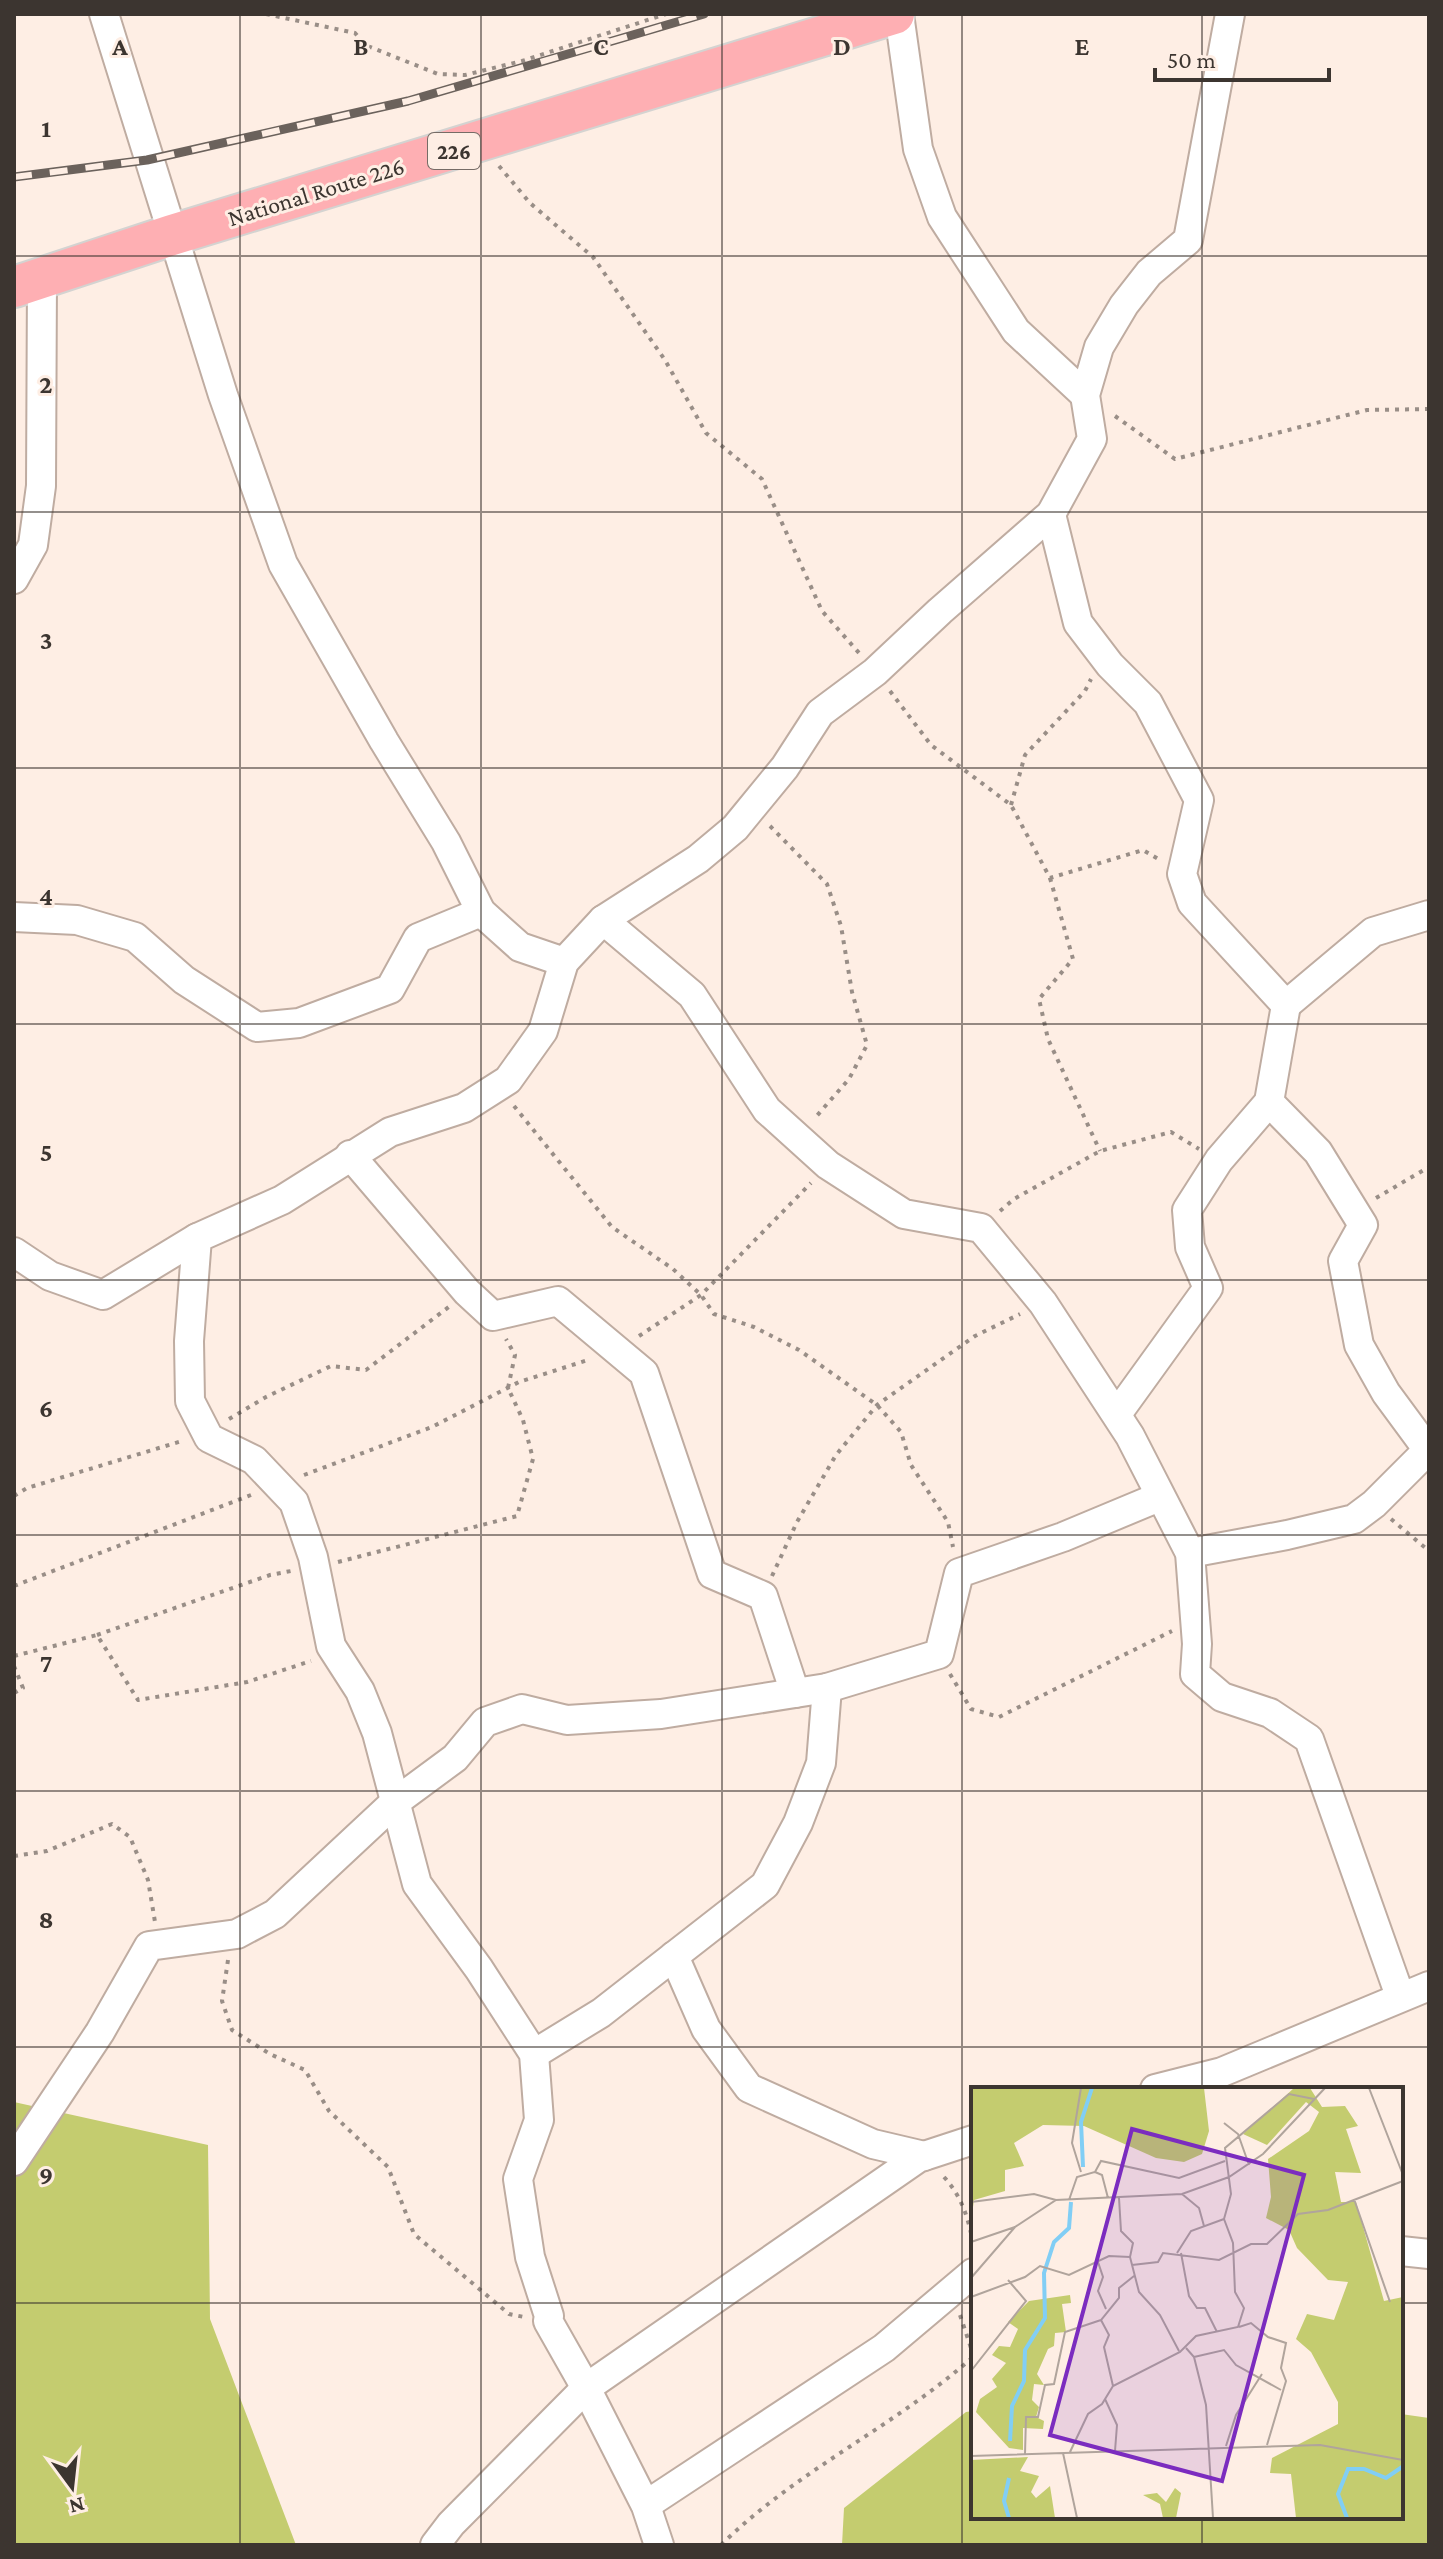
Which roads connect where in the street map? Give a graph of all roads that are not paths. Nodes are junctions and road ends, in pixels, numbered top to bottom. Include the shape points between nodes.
1 (104, 14) edge
2 (897, 14) edge
3 (1230, 14) edge
4 (172, 235) junction
5 (28, 283) edge
6 (1085, 395) junction
7 (1051, 514) junction
8 (14, 579) edge
9 (481, 912) junction
10 (1429, 915) edge
11 (14, 917) edge
12 (603, 920) junction
13 (564, 962) junction
14 (1286, 1005) junction
15 (1269, 1102) junction
16 (350, 1155) junction
17 (197, 1238) junction
18 (14, 1252) edge
19 (1117, 1414) junction
20 (1428, 1449) edge
21 (1159, 1497) junction
22 (1190, 1553) junction
23 (827, 1688) junction
24 (795, 1693) junction
25 (394, 1803) junction
26 (674, 1956) junction
27 (1429, 1986) edge
28 (1400, 1996) junction
29 (534, 2054) junction
30 (1163, 2087) edge
31 (971, 2141) edge
32 (924, 2156) junction
33 (14, 2161) edge
34 (1403, 2251) edge
35 (1429, 2254) edge
36 (962, 2282) edge
37 (586, 2388) junction
38 (646, 2505) junction
39 (449, 2538) edge
40 (659, 2545) edge

1 - 4 street
2 - 4 highway, National Route 226 / 226
2 - 6 street via 918,149 942,217 1016,331
3 - 6 street via 1188,240 1149,273 1124,305 1099,347
4 - 5 highway, National Route 226 / 226
4 - 9 street via 283,564 446,842
5 - 8 street via 41,486 33,545
6 - 7 street via 1092,439
7 - 12 street via 875,672 820,713 735,828 698,859
7 - 14 street via 1078,623 1148,703 1199,800 1182,874 1192,903
9 - 11 street via 418,938 390,989 299,1023 257,1027 184,980 135,937 77,920
9 - 13 street via 520,947
10 - 14 street via 1373,932
12 - 13 street
12 - 19 street via 692,995 767,1110 828,1165 904,1214 981,1228 1043,1303
13 - 16 street via 543,1031 508,1080 464,1108 390,1132
14 - 15 street
15 - 19 street via 1219,1160 1187,1210 1190,1247 1208,1288
15 - 20 street via 1318,1152 1363,1225 1343,1261 1359,1345 1386,1393
16 - 17 street via 282,1200
16 - 24 street via 493,1316 558,1301 644,1373 712,1574 763,1596
17 - 18 street via 103,1295 50,1276
17 - 25 street via 190,1401 209,1438 254,1460 294,1502 334,1650 360,1691 377,1733
19 - 21 street
20 - 22 street via 1354,1519
21 - 22 street
21 - 23 street via 959,1573 939,1654
22 - 28 street via 1195,1674 1222,1697 1270,1713 1309,1739
23 - 24 street
23 - 26 street via 821,1763 798,1823 765,1885
24 - 25 street via 661,1714 567,1720 522,1709 485,1722 455,1758
25 - 29 street via 417,1884
25 - 33 street via 275,1914 231,1934 149,1946 100,2032
26 - 29 street via 601,2013
26 - 32 street via 706,2029 749,2088 873,2144
27 - 28 street
28 - 30 street via 1222,2072
29 - 37 street via 539,2120 518,2179 530,2257 548,2321
31 - 32 street
32 - 37 street
34 - 35 street
36 - 38 street via 884,2348
37 - 38 street
37 - 39 street
38 - 40 street

